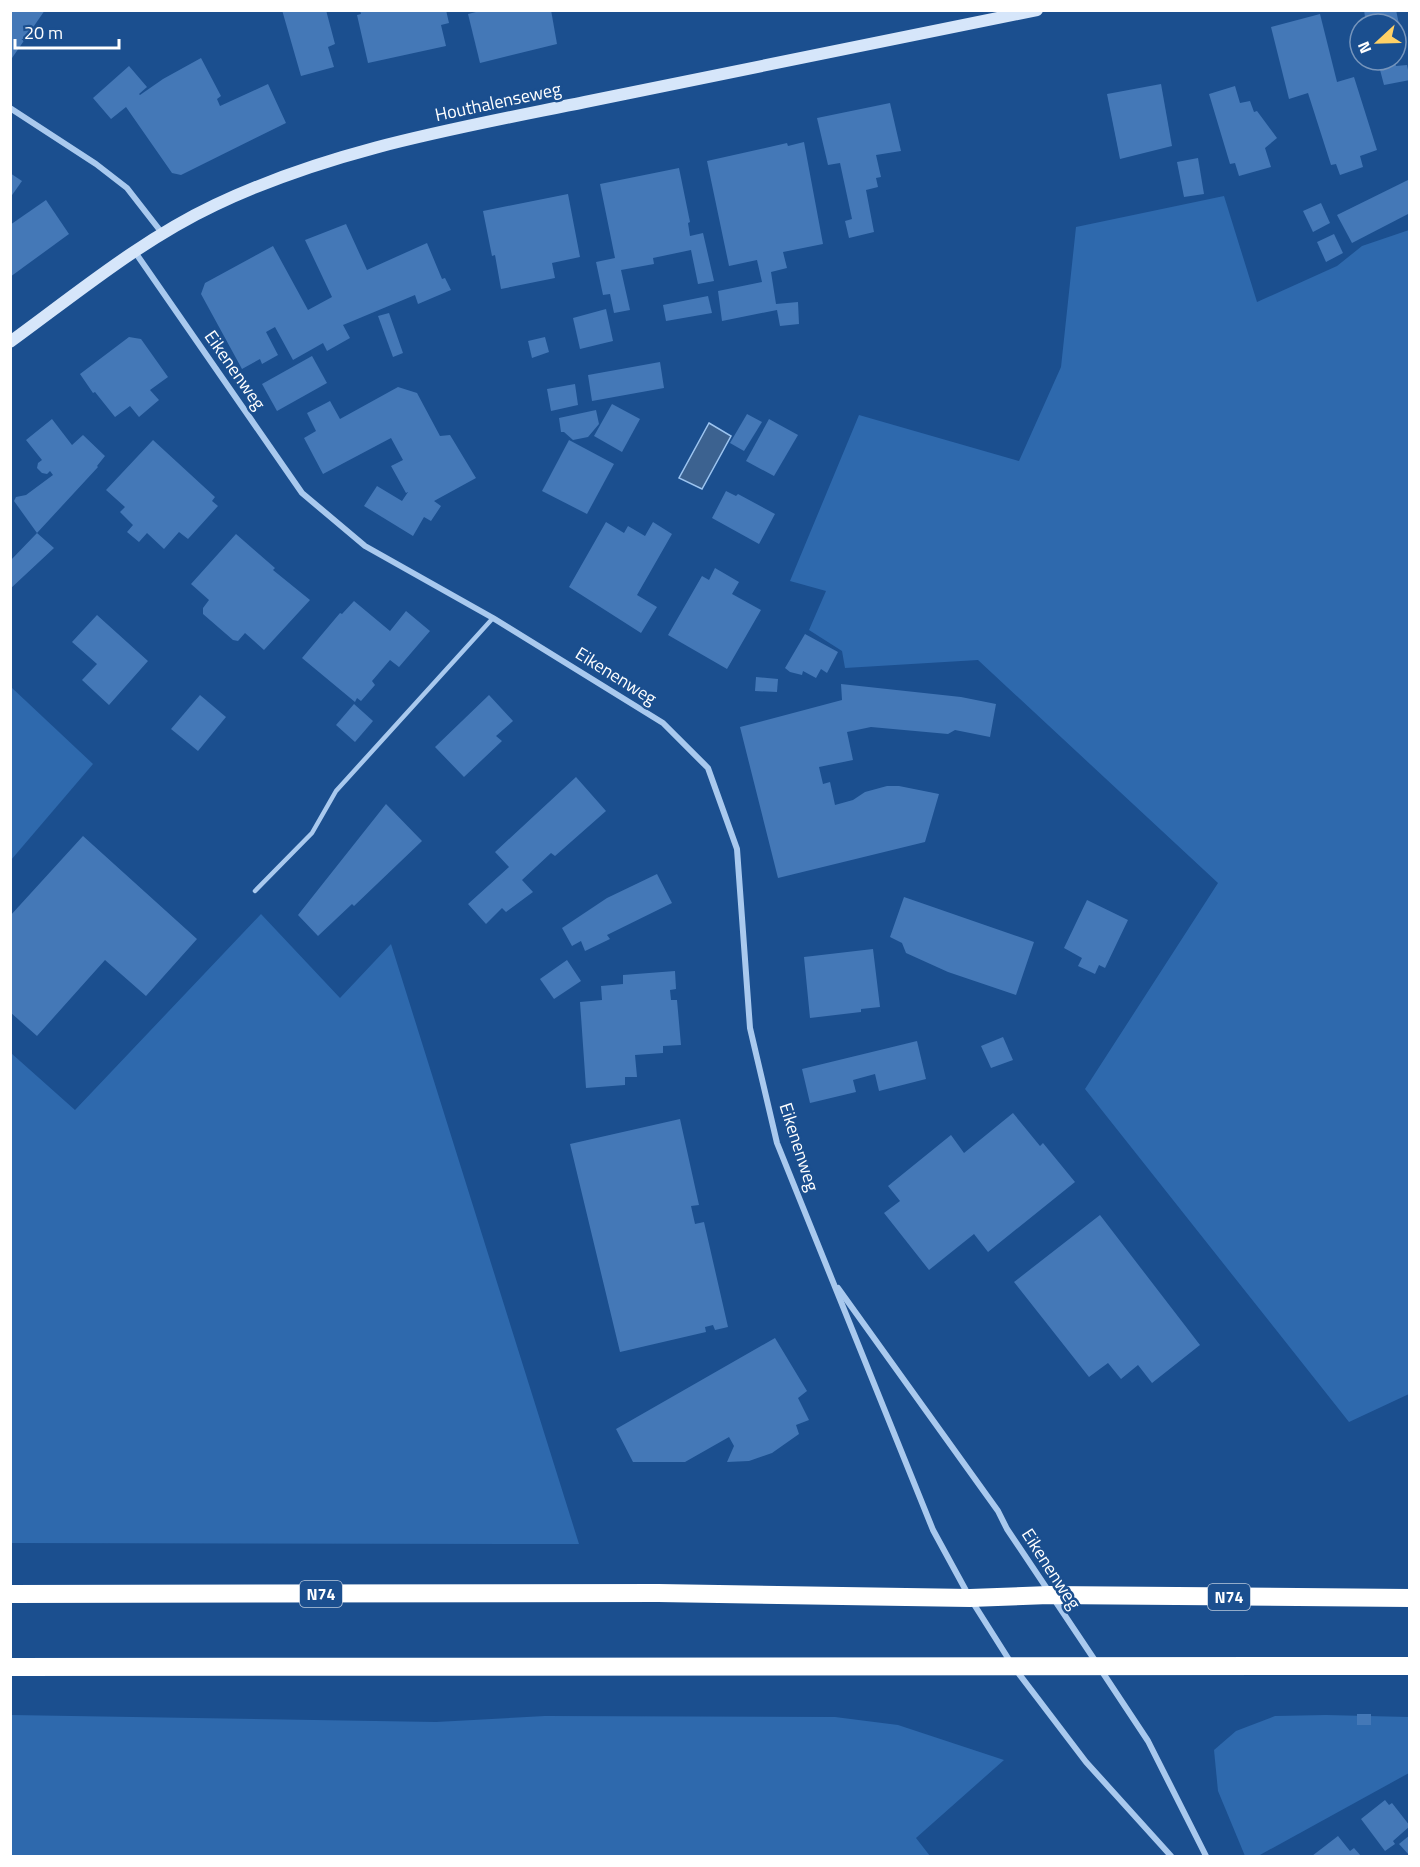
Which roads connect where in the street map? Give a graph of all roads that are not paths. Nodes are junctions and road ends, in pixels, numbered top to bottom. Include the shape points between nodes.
1 (1037, 10) edge
2 (10, 108) edge
3 (162, 234) junction
4 (134, 251) junction
5 (10, 342) edge
6 (494, 618) junction
7 (255, 891) dead end
8 (832, 1280) junction
9 (10, 1594) edge
10 (1049, 1595) junction
11 (970, 1598) junction
12 (1410, 1598) edge
13 (1013, 1666) junction
14 (1098, 1666) junction
15 (1410, 1666) edge
16 (10, 1667) edge
17 (1171, 1857) edge
18 (1206, 1857) edge

1 - 3 street, Houthalenseweg via 352,152 214,205
2 - 3 street via 127,188
3 - 4 street, Houthalenseweg
4 - 5 street, Houthalenseweg
4 - 6 street, Eikenenweg via 302,493 364,546
6 - 7 lane via 336,791 312,833
6 - 8 street, Eikenenweg via 663,723 708,768 737,849 750,1028 777,1143
8 - 10 street, Eikenenweg via 998,1511
8 - 11 street, Eikenenweg via 933,1530
9 - 11 highway, N74 via 658,1593
10 - 11 highway, N74
10 - 12 highway, N74
10 - 14 street, Eikenenweg
11 - 13 street, Eikenenweg
13 - 14 highway
13 - 16 highway
13 - 17 street, Eikenenweg via 1086,1762
14 - 15 highway
14 - 18 street, Eikenenweg via 1148,1741

